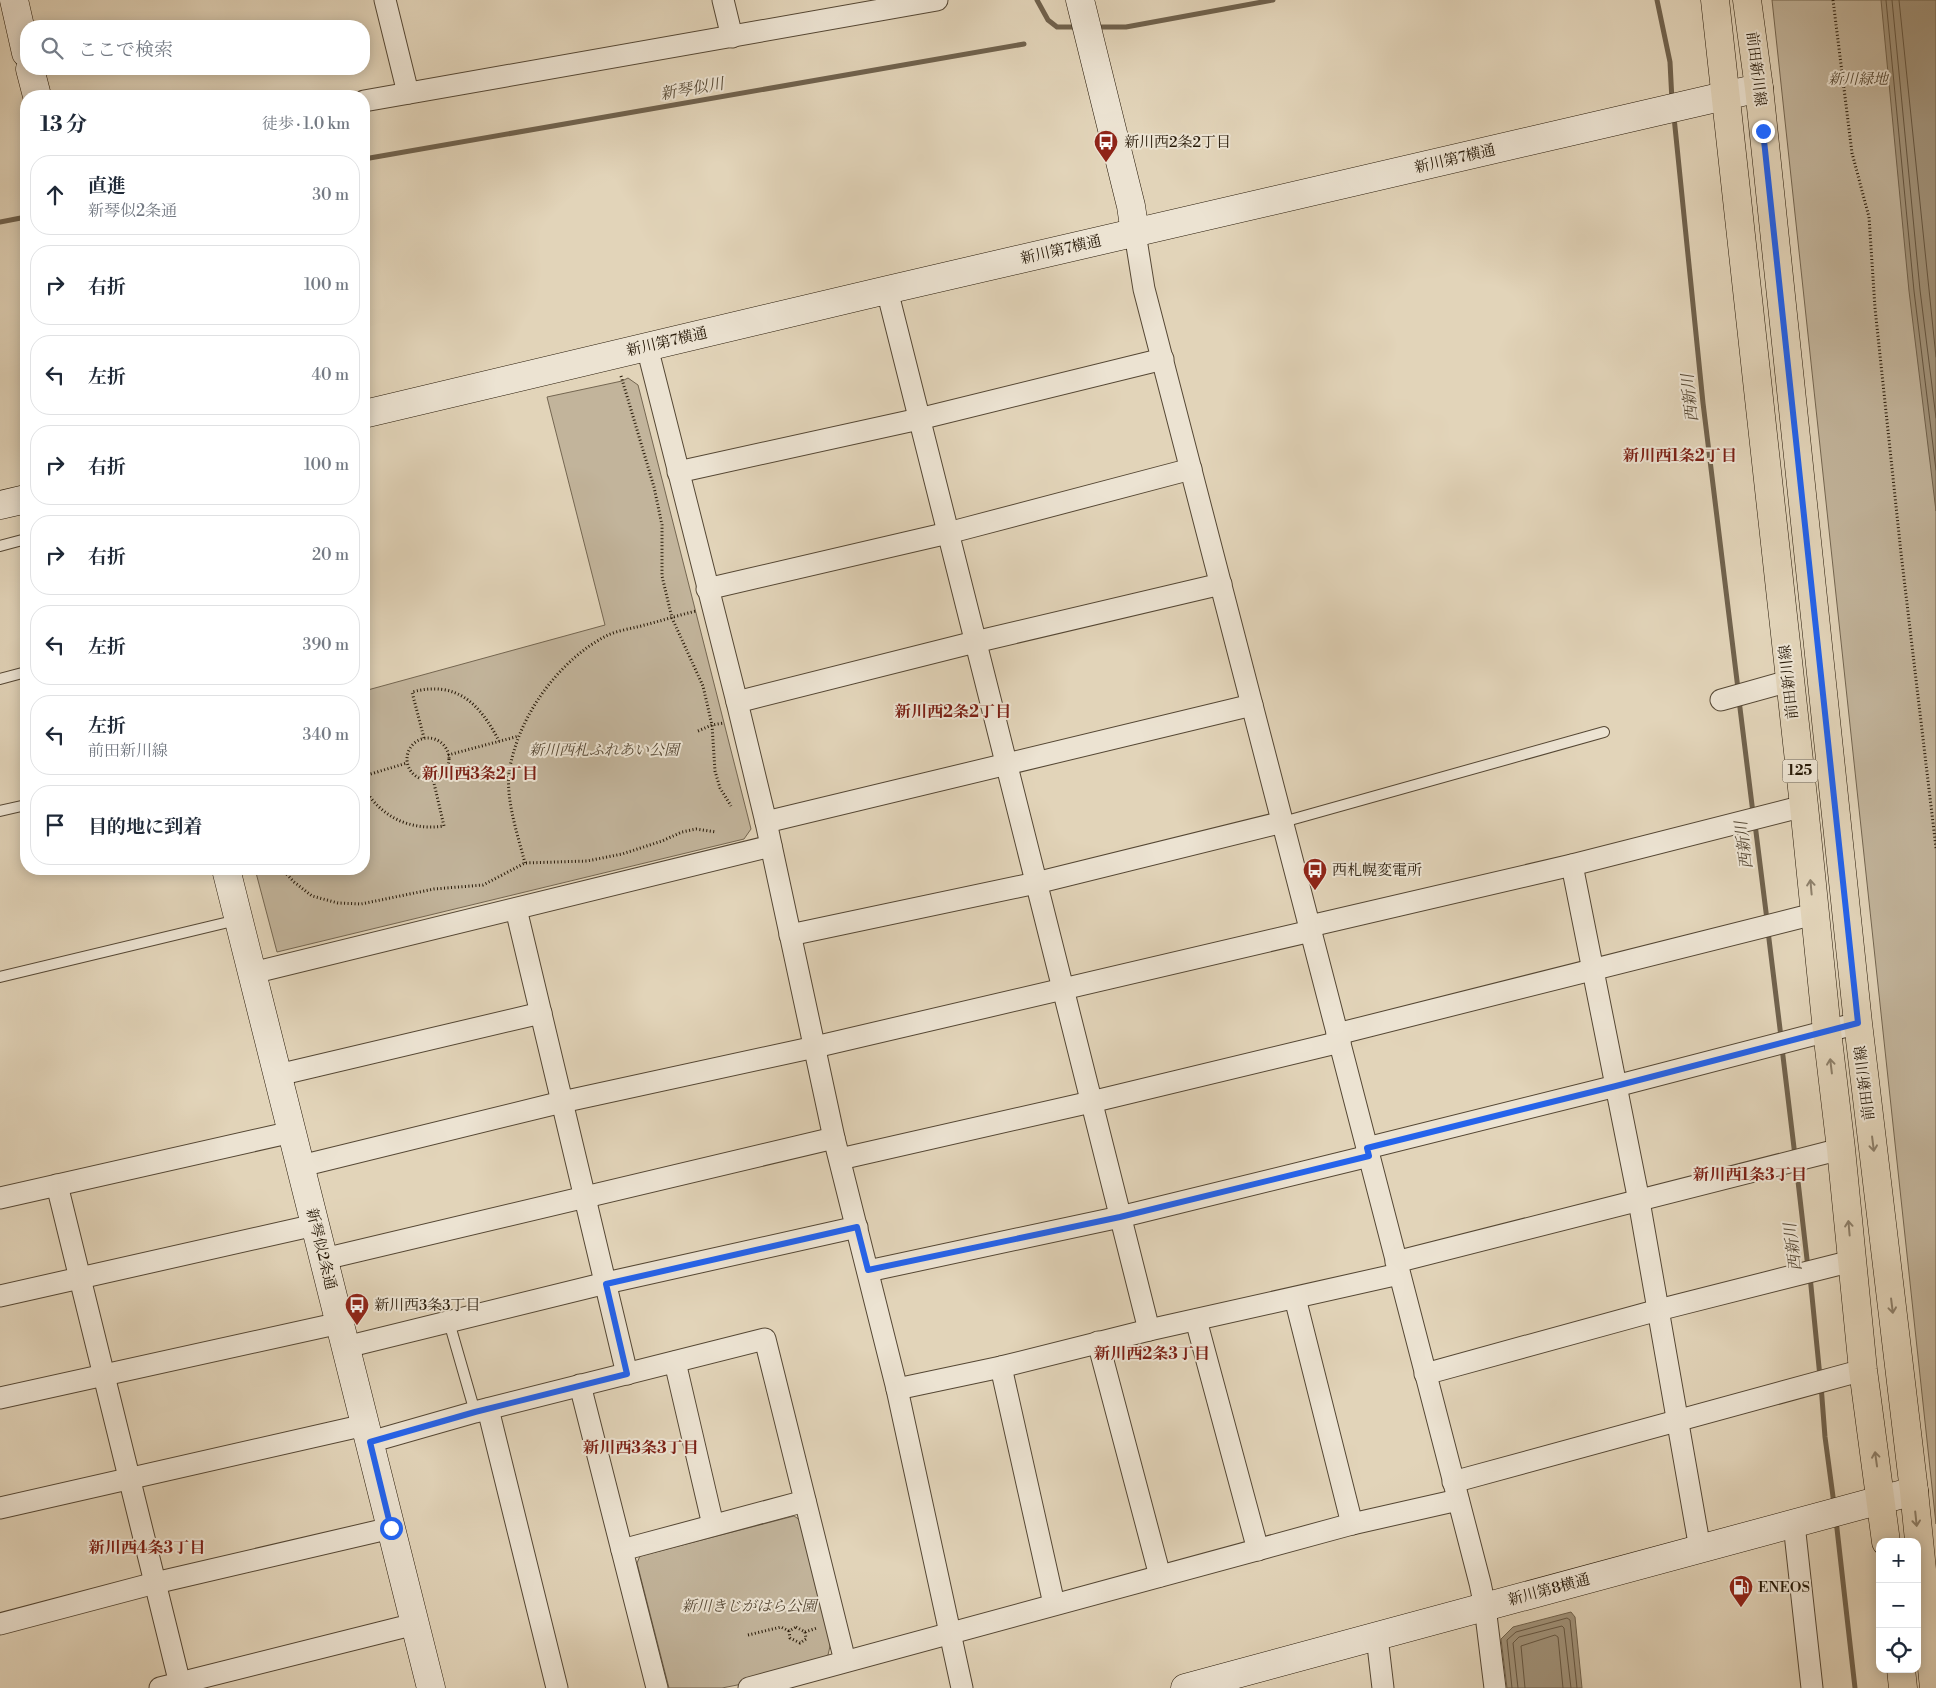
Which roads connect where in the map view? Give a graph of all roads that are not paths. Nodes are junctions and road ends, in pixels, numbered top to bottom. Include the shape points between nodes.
1 (14, 0) edge
2 (384, 0) edge
3 (723, 0) edge
4 (936, 0) edge
5 (1715, 0) edge
6 (1747, 0) edge
7 (1080, 1) edge
8 (20, 26) edge
9 (732, 37) junction
10 (31, 75) edge
11 (1759, 88) junction
12 (35, 90) edge
13 (408, 93) junction
14 (1726, 96) junction
15 (370, 99) edge
16 (1135, 233) junction
17 (887, 290) junction
18 (647, 347) junction
19 (1163, 359) junction
20 (370, 413) edge
21 (919, 419) junction
22 (1191, 469) junction
23 (678, 472) junction
24 (20, 500) edge
25 (0, 505) edge
26 (948, 533) junction
27 (20, 541) edge
28 (0, 546) edge
29 (1221, 584) junction
30 (707, 589) junction
31 (976, 642) junction
32 (20, 674) edge
33 (0, 679) edge
34 (1789, 681) junction
35 (1721, 700) dead end
36 (1252, 705) junction
37 (733, 712) junction
38 (1604, 732) dead end
39 (1006, 763) junction
40 (20, 806) edge
41 (1804, 806) junction
42 (0, 811) edge
43 (766, 822) junction
44 (1283, 822) junction
45 (771, 846) junction
46 (1572, 865) junction
47 (227, 875) edge
48 (1036, 883) junction
49 (516, 909) junction
50 (1814, 914) junction
51 (238, 919) junction
52 (1310, 928) junction
53 (790, 935) junction
54 (1592, 971) junction
55 (252, 974) junction
56 (0, 977) edge
57 (1063, 990) junction
58 (541, 1013) junction
59 (1858, 1023) junction
60 (1826, 1031) junction
61 (1339, 1038) junction
62 (815, 1047) junction
63 (278, 1075) junction
64 (1616, 1086) junction
65 (562, 1102) junction
66 (1092, 1102) junction
67 (292, 1132) junction
68 (834, 1138) junction
69 (1842, 1149) junction
70 (1368, 1152) junction
71 (840, 1159) junction
72 (301, 1166) junction
73 (57, 1185) junction
74 (585, 1197) junction
75 (0, 1198) edge
76 (1639, 1201) junction
77 (1120, 1217) junction
78 (316, 1225) junction
79 (857, 1227) junction
80 (324, 1259) junction
81 (1852, 1261) junction
82 (1398, 1268) junction
83 (868, 1270) junction
84 (80, 1277) junction
85 (606, 1284) junction
86 (0, 1296) edge
87 (1295, 1298) junction
88 (1658, 1310) junction
89 (1196, 1320) junction
90 (449, 1322) junction
91 (1149, 1330) junction
92 (343, 1335) junction
93 (1098, 1342) junction
94 (675, 1362) junction
95 (1001, 1367) junction
96 (1863, 1370) junction
97 (104, 1374) junction
98 (627, 1374) junction
99 (1425, 1374) junction
100 (580, 1385) junction
101 (897, 1389) junction
102 (0, 1398) edge
103 (482, 1410) junction
104 (1678, 1422) junction
105 (367, 1434) junction
106 (130, 1480) junction
107 (1456, 1491) junction
108 (1914, 1492) junction
109 (805, 1500) junction
110 (1882, 1500) junction
111 (0, 1508) edge
112 (1805, 1521) junction
113 (1352, 1524) junction
114 (713, 1525) junction
115 (391, 1528) junction
116 (1886, 1538) edge
117 (1700, 1549) junction
118 (622, 1550) junction
119 (1258, 1550) junction
120 (1160, 1576) junction
121 (155, 1583) junction
122 (1054, 1604) junction
123 (1485, 1607) junction
124 (0, 1624) edge
125 (415, 1624) junction
126 (949, 1632) junction
127 (1377, 1637) junction
128 (845, 1661) junction
129 (1902, 1673) edge
130 (174, 1686) edge
131 (431, 1688) edge
132 (557, 1688) edge
133 (657, 1688) edge
134 (749, 1688) edge
135 (962, 1688) edge
136 (1185, 1688) edge
137 (1383, 1688) edge
138 (1494, 1688) edge
139 (1812, 1688) edge
140 (1904, 1688) edge
141 (1934, 1688) edge

1 - 8 street
2 - 13 street
3 - 9 street
4 - 9 street
5 - 14 main road, 前田新川線 / 125
6 - 11 main road, 前田新川線 / 125
7 - 16 street
9 - 13 street
10 - 12 street
11 - 14 street, 新川第7横通
11 - 59 main road, 前田新川線 / 125
13 - 15 street
14 - 16 street, 新川第7横通
14 - 34 main road, 前田新川線 / 125
16 - 17 street, 新川第7横通
16 - 19 street via 1144,289
17 - 18 street, 新川第7横通
17 - 21 street
18 - 20 street, 新川第7横通
18 - 23 street
19 - 21 street
19 - 22 street
21 - 23 street
21 - 26 street
22 - 26 street
22 - 29 street
23 - 30 street
24 - 25 street
26 - 30 street
26 - 31 street
27 - 28 lane
29 - 31 street
29 - 36 street
30 - 37 street
31 - 37 street
31 - 39 street
32 - 33 lane
34 - 35 street
34 - 41 main road, 前田新川線 / 125
36 - 39 street
36 - 44 street
37 - 43 street
38 - 44 lane
39 - 43 street
39 - 48 street
40 - 42 lane
41 - 46 street
50 -> 41 main road, 前田新川線 / 125
43 - 45 street
44 - 48 street
44 - 52 street
45 - 49 street
45 - 53 street
46 - 52 street
46 - 54 street
47 - 51 street, 新琴似2条通
48 - 53 street
48 - 57 street
49 - 55 street
49 - 58 street
50 - 54 street
50 - 60 main road, 前田新川線 / 125
51 - 55 street, 新琴似2条通
51 - 56 lane
52 - 57 street
52 - 61 street
53 - 62 street
54 - 61 street
54 - 64 street
55 - 63 street, 新琴似2条通
57 - 62 street
57 - 66 street
58 - 63 street
58 - 65 street
59 - 60 street
59 -> 108 main road, 前田新川線 / 125
60 - 64 street
69 -> 60 main road, 前田新川線 / 125
61 - 66 street
61 - 70 street
62 - 65 street
62 - 68 street
63 - 67 street, 新琴似2条通
64 - 70 street
64 - 76 street
65 - 72 street
65 - 74 street
66 - 71 street
66 - 77 street
67 - 72 street, 新琴似2条通
67 - 73 street
68 - 71 street
68 - 74 street
69 - 76 street
81 -> 69 main road, 前田新川線 / 125
70 - 77 street
70 - 82 street
71 - 79 street
72 - 78 street, 新琴似2条通
73 - 75 street
73 - 84 street
74 - 80 street
74 - 85 street
76 - 82 street
76 - 88 street
77 - 83 street
77 - 91 street
78 - 80 street, 新琴似2条通
78 - 84 street
79 - 83 street
79 - 85 street
80 - 92 street, 新琴似2条通
81 - 88 street
81 - 96 main road, 前田新川線 / 125
82 - 87 street
82 - 99 street
83 - 101 street
84 - 86 street
84 - 97 street
85 - 90 street
85 - 98 street
87 - 89 street
87 - 113 street
88 - 99 street
88 - 104 street
89 - 91 street
89 - 119 street
90 - 92 street
90 - 103 lane
91 - 93 street
92 - 97 street
92 - 105 street, 新琴似2条通
93 - 95 street
93 - 120 street
94 - 98 street
94 - 109 street via 765,1339
94 - 114 street
95 - 101 street
95 - 122 street
96 - 104 street
110 -> 96 main road, 前田新川線 / 125
97 - 102 street
97 - 106 street
98 - 100 street
99 - 107 street
100 - 103 street
100 - 118 street
101 - 126 street
103 - 105 street
103 - 132 street
104 - 107 street
104 - 117 street
105 - 106 street
105 - 115 street, 新琴似2条通
106 - 111 street
106 - 121 street
107 - 113 street
107 - 123 street
108 - 110 street, 新川第8横通
108 -> 141 main road, 前田新川線 / 125
109 - 114 street
109 - 128 street
110 - 112 street, 新川第8横通
110 - 116 main road, 前田新川線 / 125
112 - 117 street, 新川第8横通
112 - 139 street
113 - 119 street
114 - 118 street
115 - 121 street
115 - 125 street, 新琴似2条通
117 - 123 street, 新川第8横通
118 - 133 street
119 - 120 street
120 - 122 street
121 - 124 street
121 - 130 street
122 - 126 street
123 - 127 street, 新川第8横通
123 - 138 street
125 - 130 street
125 - 131 street, 新琴似2条通
126 - 128 street
126 - 135 street
127 - 136 street, 新川第8横通
127 - 137 street
128 - 134 street
129 - 140 main road

